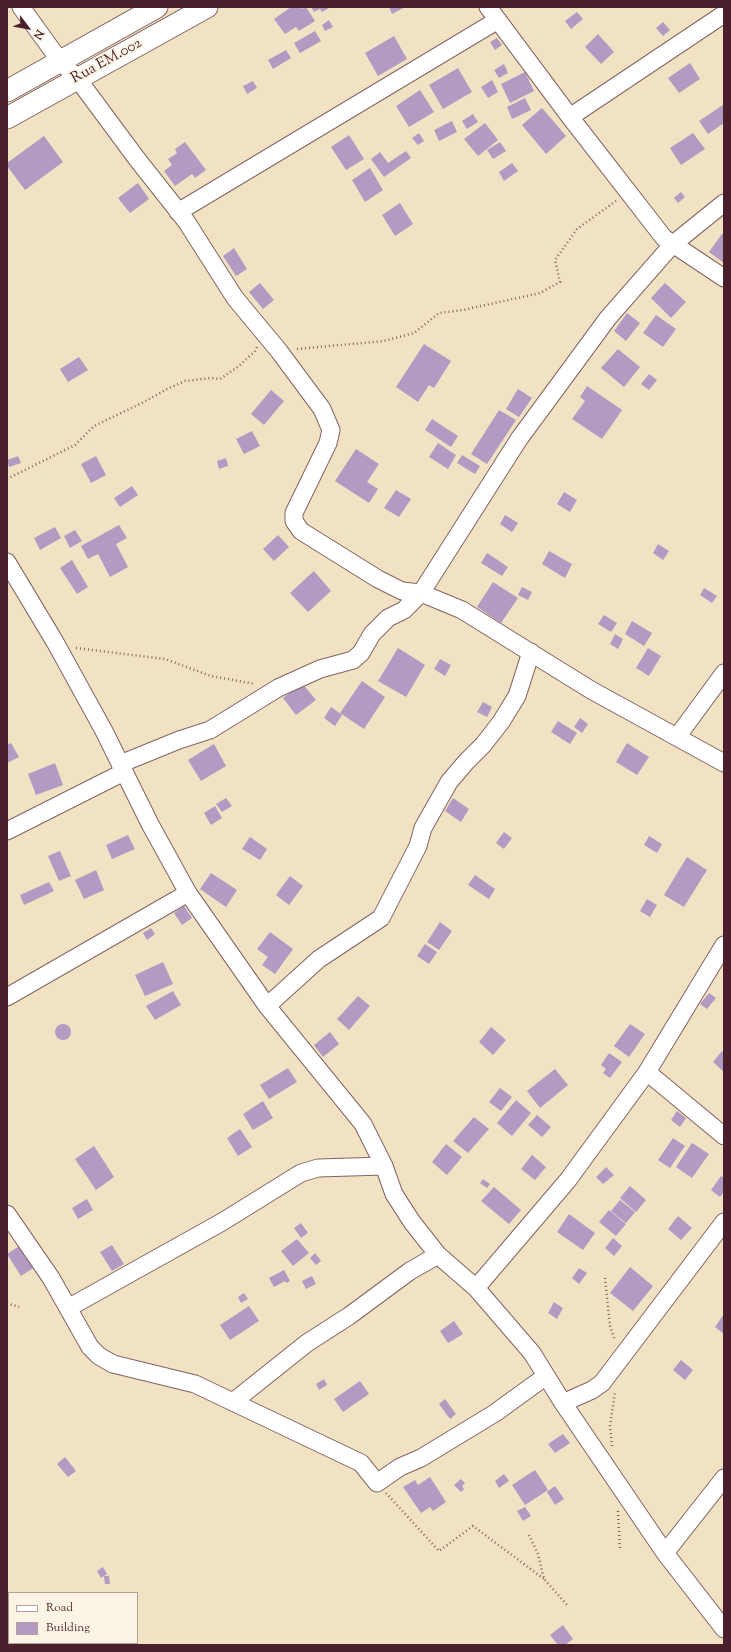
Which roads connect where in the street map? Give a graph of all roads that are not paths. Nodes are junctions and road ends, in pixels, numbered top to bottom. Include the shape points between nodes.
1 (21, 7) edge
2 (157, 7) edge
3 (207, 7) edge
4 (493, 13) edge
5 (724, 14) edge
6 (60, 61) junction
7 (77, 78) junction
8 (7, 91) edge
9 (570, 117) junction
10 (7, 118) edge
11 (724, 203) edge
12 (178, 212) junction
13 (672, 245) junction
14 (724, 278) edge
15 (7, 562) edge
16 (421, 593) junction
17 (531, 652) junction
18 (724, 673) edge
19 (677, 737) junction
20 (724, 763) edge
21 (122, 768) junction
22 (7, 830) edge
23 (188, 894) junction
24 (724, 945) edge
25 (7, 997) edge
26 (267, 1006) junction
27 (647, 1072) junction
28 (724, 1136) edge
29 (384, 1166) junction
30 (7, 1214) edge
31 (724, 1222) edge
32 (438, 1255) junction
33 (476, 1288) junction
34 (68, 1308) junction
35 (546, 1376) junction
36 (233, 1402) junction
37 (563, 1403) junction
38 (724, 1478) edge
39 (665, 1553) junction
40 (724, 1629) edge

1 - 6 street
2 - 6 street, Rua EM.002
3 - 7 street, Rua EM.002
4 - 9 street
4 - 12 street
5 - 9 street
6 - 7 street
6 - 8 street, Rua EM.002
7 - 10 street, Rua EM.002
7 - 12 street
9 - 13 street
11 - 13 street
12 - 16 street via 235,298 322,409 331,430 328,443 294,513 294,521 301,531 378,578 402,591
13 - 14 street
13 - 16 street via 608,318 519,438
15 - 21 street via 55,642
16 - 17 street via 462,610
16 - 21 street via 404,610 388,618 372,634 361,653 353,660 320,669 278,688 210,730 179,740
17 - 19 street via 591,690
17 - 26 street via 517,696 483,745 449,782 423,828 418,846 381,918 319,959
18 - 19 street
19 - 20 street
21 - 22 street
21 - 23 street
23 - 25 street
23 - 26 street
24 - 27 street
26 - 29 street via 363,1124
27 - 28 street
27 - 33 street via 568,1180
29 - 32 street via 398,1199
29 - 34 street via 318,1168 301,1173 222,1222
30 - 34 street via 51,1278
31 - 37 street via 602,1383
32 - 33 street
32 - 36 street via 410,1271 307,1343
33 - 35 street via 532,1353
34 - 36 street via 90,1347 113,1364 195,1384
35 - 36 street via 495,1413 421,1458 400,1466 377,1483 361,1463
35 - 37 street
37 - 39 street
38 - 39 street
39 - 40 street

